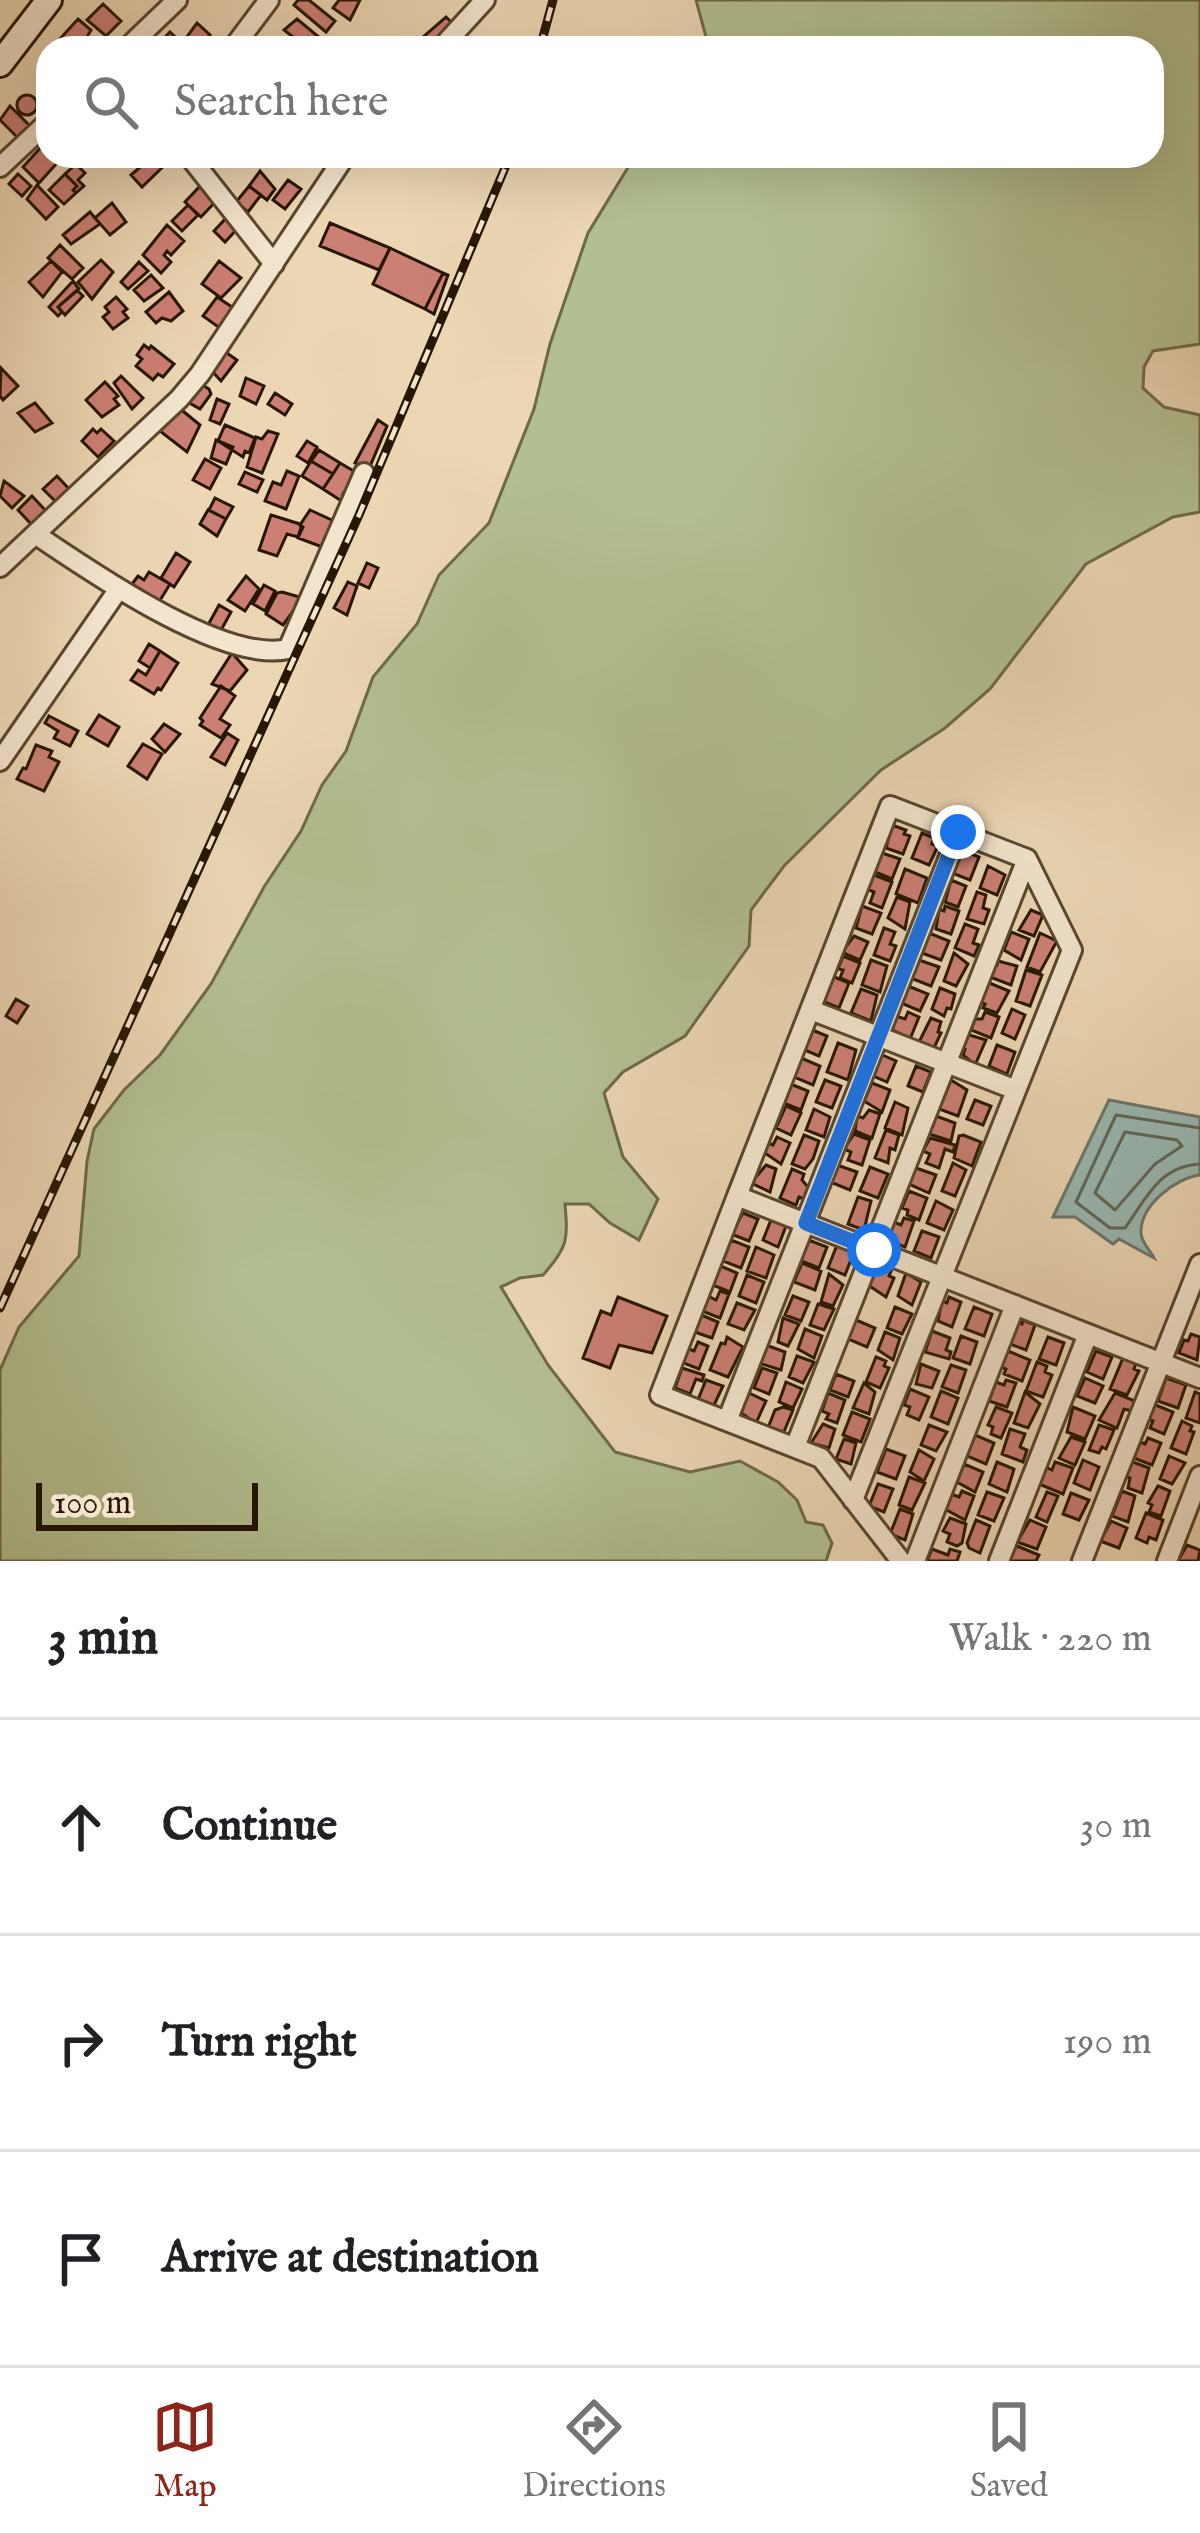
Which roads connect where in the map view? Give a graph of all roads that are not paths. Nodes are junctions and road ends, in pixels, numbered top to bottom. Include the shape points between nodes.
1 (49, 0) edge
2 (177, 0) edge
3 (485, 0) edge
4 (266, 1) edge
5 (140, 36) edge
6 (241, 36) edge
7 (452, 36) edge
8 (0, 64) edge
9 (36, 133) edge
10 (0, 167) edge
11 (198, 168) edge
12 (337, 168) edge
13 (274, 264) junction
14 (364, 473) dead end
15 (35, 534) junction
16 (0, 566) edge
17 (118, 590) junction
18 (0, 761) edge
19 (958, 832) junction
20 (1027, 859) junction
21 (811, 1010) junction
22 (878, 1036) junction
23 (948, 1064) junction
24 (1016, 1090) junction
25 (737, 1196) junction
26 (806, 1223) junction
27 (874, 1250) junction
28 (1200, 1264) edge
29 (943, 1276) junction
30 (1015, 1305) junction
31 (1088, 1334) junction
32 (1161, 1362) junction
33 (1200, 1378) edge
34 (727, 1421) junction
35 (795, 1447) junction
36 (1200, 1476) edge
37 (853, 1500) junction
38 (901, 1561) edge
39 (914, 1561) edge
40 (999, 1561) edge
41 (1082, 1561) edge
42 (1167, 1561) edge

1 - 8 main road
2 - 5 street
3 - 7 street
4 - 6 street
9 - 10 street
11 - 13 street
12 - 13 street
13 - 15 street via 179,398
14 - 17 street via 288,650 237,648
15 - 16 street
15 - 17 street
17 - 18 street
19 - 20 street
19 - 21 street via 890,806
19 - 22 street
20 - 23 street
20 - 24 street via 1072,950
21 - 22 street
21 - 25 street
22 - 23 street
22 - 26 street
23 - 24 street
23 - 27 street
24 - 29 street
25 - 26 street
25 - 34 street via 660,1395
26 - 27 street
26 - 34 street
27 - 29 street
27 - 35 street
28 - 32 street
29 - 30 street
29 - 37 street
30 - 31 street
30 - 39 street
31 - 32 street
31 - 40 street
32 - 33 street
32 - 41 street
34 - 35 street
35 - 37 street via 821,1458
36 - 42 street
37 - 38 street

